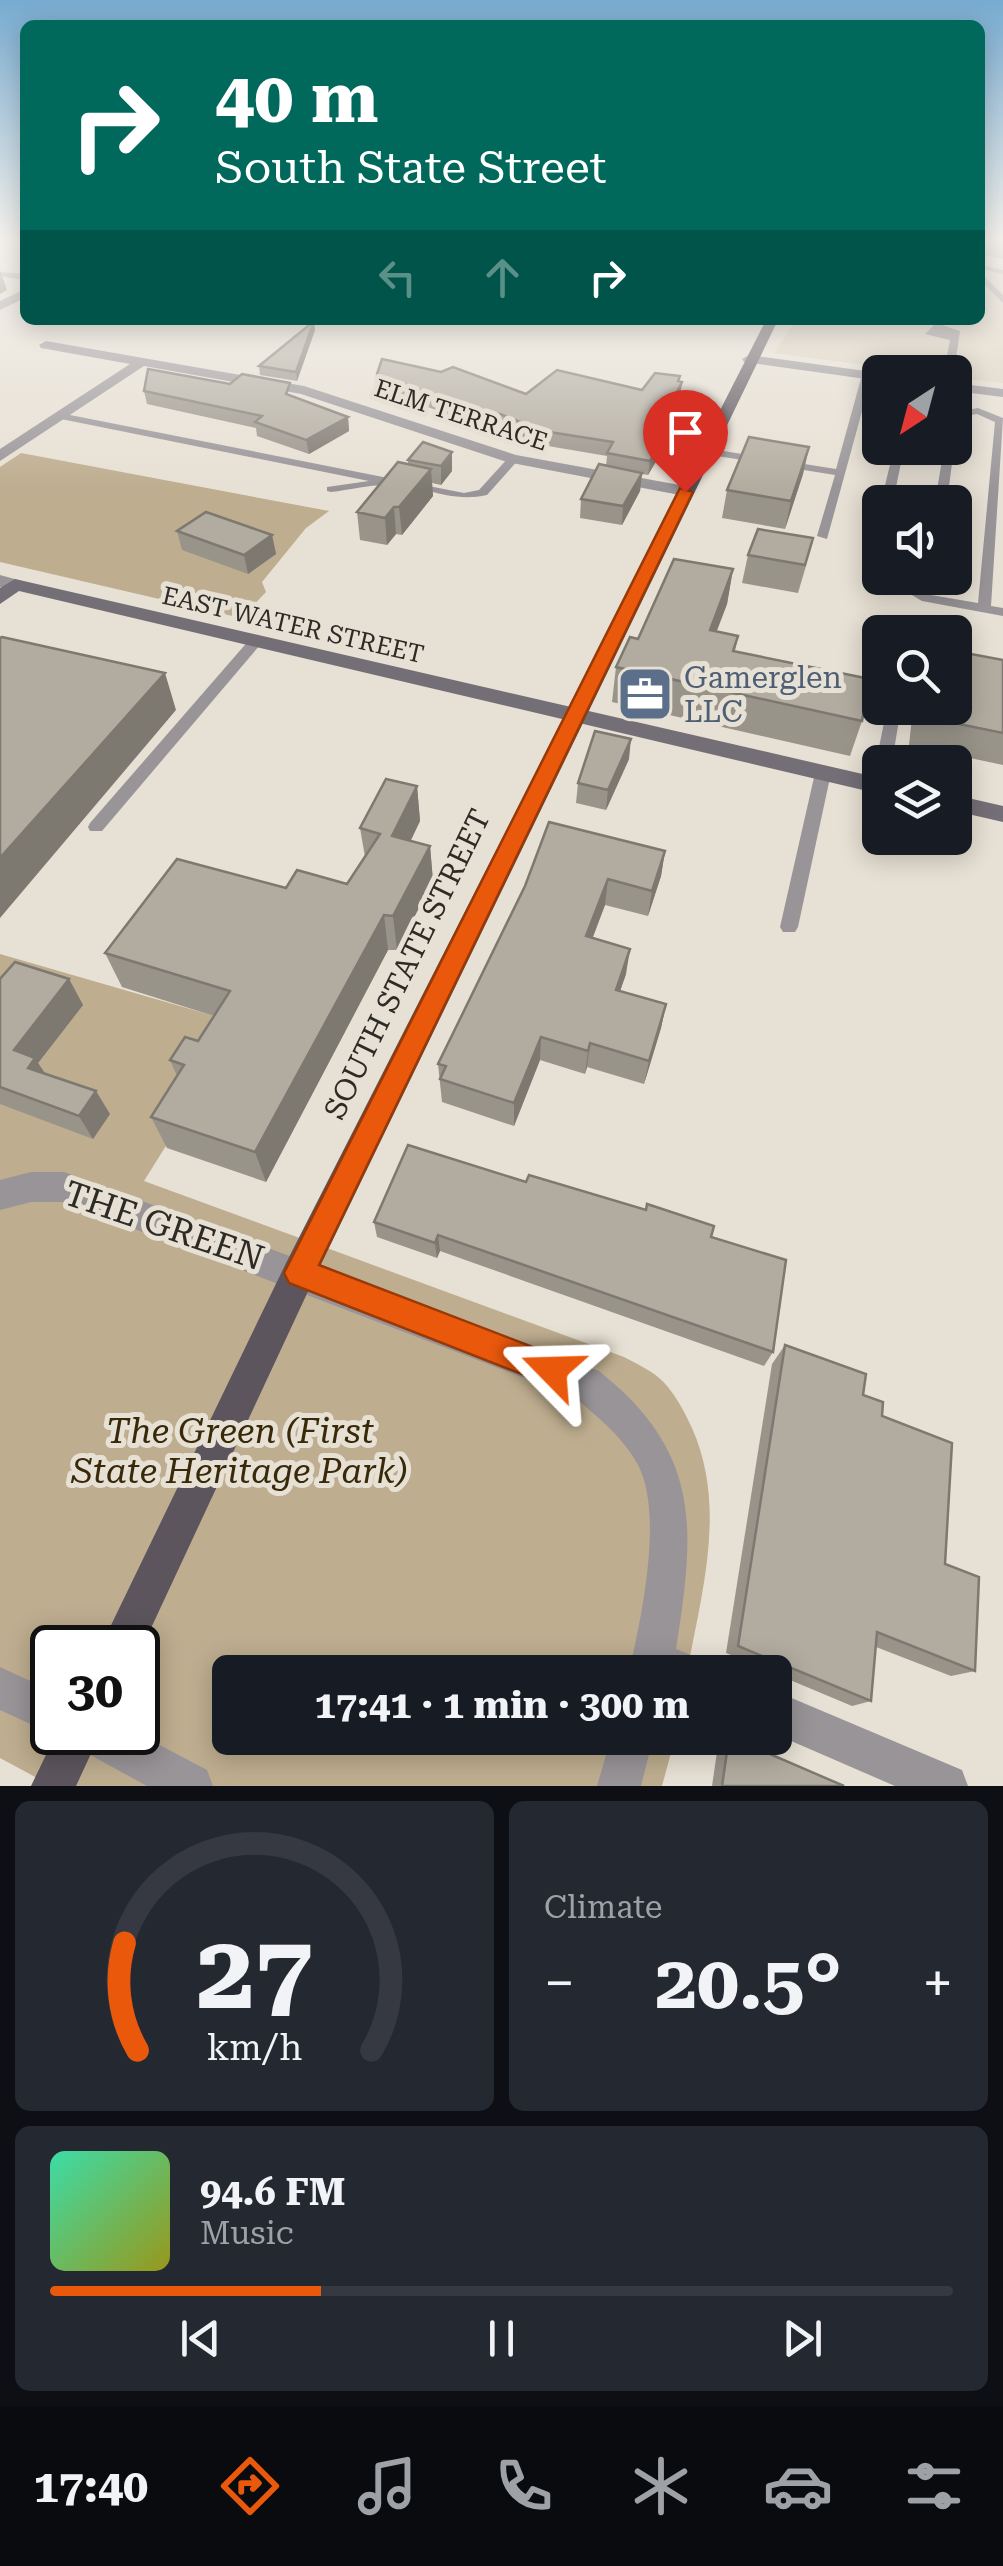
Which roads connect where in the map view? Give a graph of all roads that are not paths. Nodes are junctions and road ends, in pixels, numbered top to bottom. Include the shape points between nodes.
1 (769, 325) edge
2 (955, 338) dead end
3 (46, 345) dead end
4 (952, 355) edge
5 (749, 360) junction
6 (143, 361) junction
7 (862, 374) edge
8 (972, 389) edge
9 (980, 390) junction
10 (1002, 390) edge
11 (862, 395) edge
12 (972, 411) edge
13 (978, 411) junction
14 (1003, 415) edge
15 (60, 416) junction
16 (704, 451) junction
17 (0, 456) edge
18 (512, 459) junction
19 (841, 473) junction
20 (394, 481) junction
21 (330, 489) dead end
22 (685, 492) junction
23 (823, 536) dead end
24 (5, 588) edge
25 (921, 595) edge
26 (927, 595) edge
27 (927, 598) junction
28 (984, 608) junction
29 (1003, 612) edge
30 (255, 642) junction
31 (574, 717) junction
32 (823, 773) junction
33 (862, 782) edge
34 (972, 807) edge
35 (1003, 814) edge
36 (96, 827) dead end
37 (789, 927) dead end
38 (0, 1194) edge
39 (300, 1273) junction
40 (131, 1625) edge
41 (663, 1655) edge
42 (0, 1688) edge
43 (30, 1703) edge
44 (792, 1719) edge
45 (68, 1755) edge
46 (134, 1755) edge
47 (627, 1755) edge
48 (53, 1786) edge
49 (191, 1786) edge
50 (619, 1786) edge
51 (946, 1786) edge

1 - 5 main road, SOUTH STATE STREET
2 - 4 lane
3 - 6 street, ELM TERRACE
5 - 7 street
5 - 16 main road, SOUTH STATE STREET
6 - 15 street
6 - 18 street, ELM TERRACE via 323,395
8 - 9 street
9 - 10 street
9 - 13 lane
11 - 19 lane
12 - 13 lane
13 - 14 lane
13 - 28 lane via 1000,420
15 - 17 street
15 - 20 lane
16 - 19 lane
16 - 22 main road, SOUTH STATE STREET
18 - 20 lane via 473,496
18 - 22 street, ELM TERRACE
19 - 23 lane
20 - 21 lane
22 - 31 main road, SOUTH STATE STREET
24 - 30 street, EAST WATER STREET
25 - 27 lane
26 - 27 lane
27 - 28 lane
28 - 29 lane
30 - 31 street, EAST WATER STREET
30 - 36 lane
31 - 32 street, EAST WATER STREET
31 - 39 main road, SOUTH STATE STREET
32 - 33 street, EAST WATER STREET
32 - 37 lane
34 - 35 street
38 - 39 street, THE GREEN via 64,1187
39 - 40 main road, SOUTH STATE STREET
39 - 41 street, THE GREEN via 586,1384 623,1410 660,1469 671,1531
42 - 43 street
44 - 51 street
45 - 48 main road
46 - 49 street
47 - 50 street

